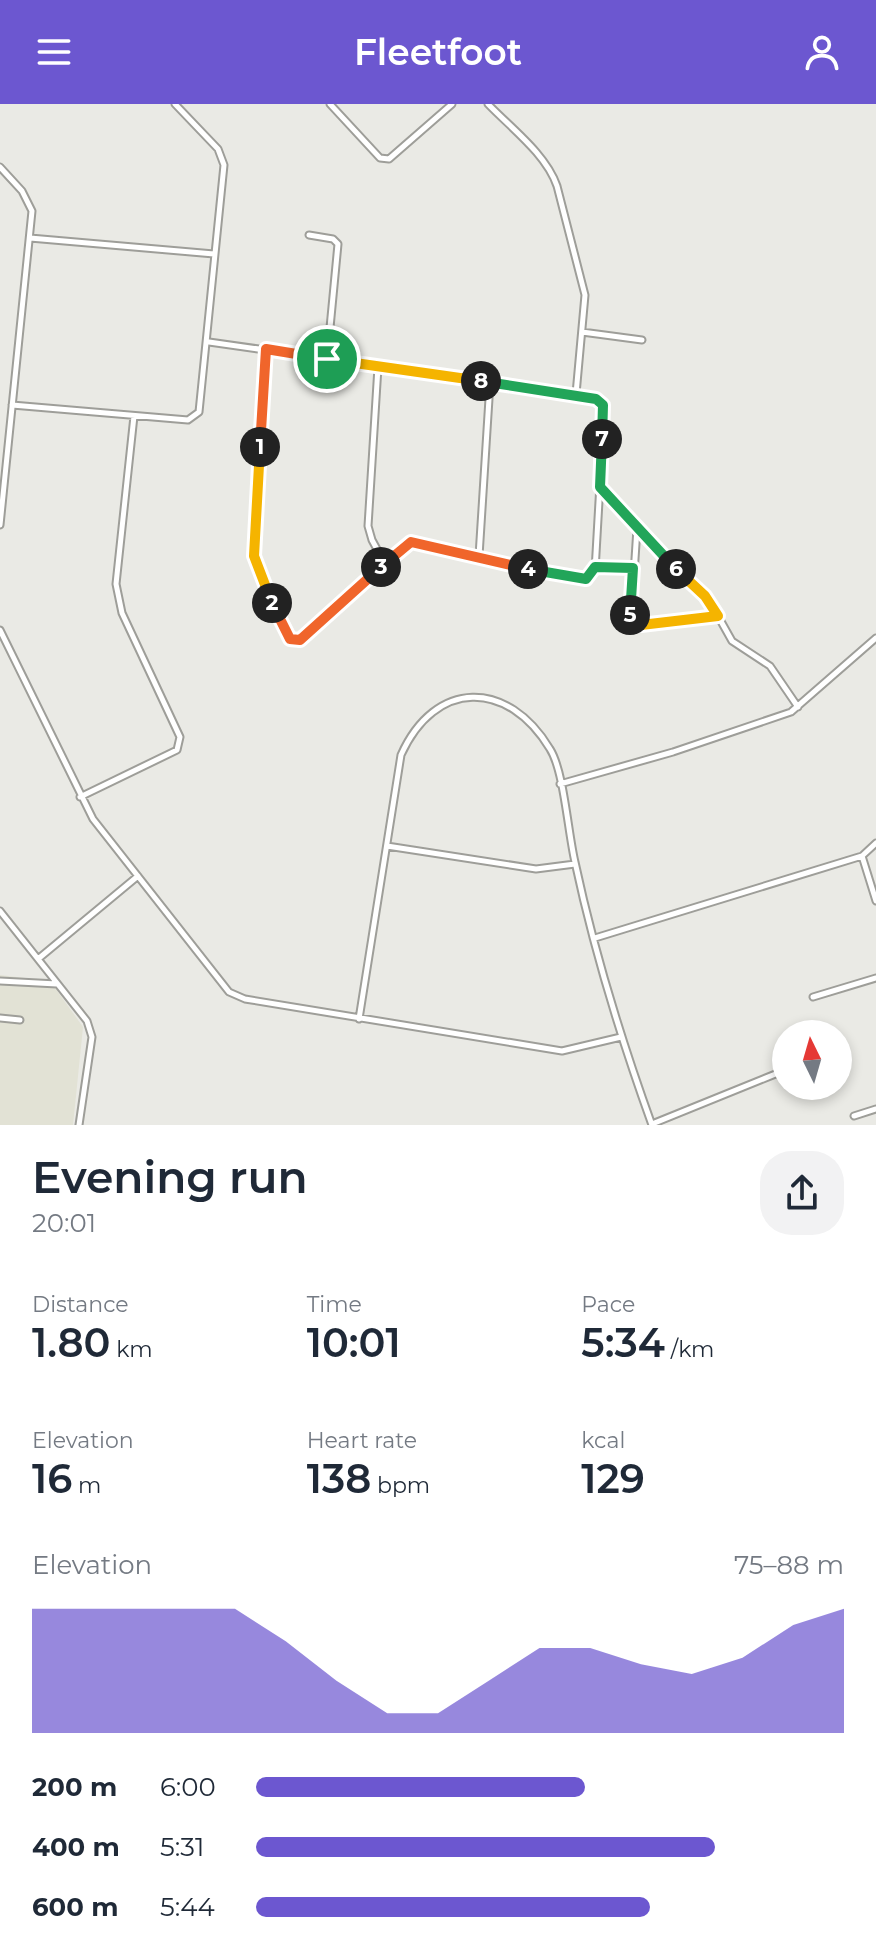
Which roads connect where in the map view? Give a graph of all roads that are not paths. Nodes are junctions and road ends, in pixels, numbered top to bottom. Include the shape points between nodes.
1 (175, 104) edge
2 (330, 104) edge
3 (452, 104) edge
4 (488, 104) edge
5 (0, 167) edge
6 (309, 235) dead end
7 (30, 238) junction
8 (214, 254) junction
9 (582, 332) junction
10 (642, 340) dead end
11 (209, 342) junction
12 (266, 349) junction
13 (327, 359) junction
14 (378, 367) junction
15 (490, 383) junction
16 (576, 394) junction
17 (12, 405) junction
18 (134, 416) junction
19 (600, 487) junction
20 (0, 525) edge
21 (637, 528) junction
22 (479, 556) junction
23 (385, 564) junction
24 (595, 567) junction
25 (633, 568) junction
26 (718, 616) junction
27 (0, 630) edge
28 (876, 638) edge
29 (3, 647) edge
30 (798, 707) junction
31 (560, 784) junction
32 (80, 797) junction
33 (876, 843) edge
34 (387, 846) junction
35 (862, 856) junction
36 (575, 864) junction
37 (138, 876) junction
38 (876, 901) edge
39 (1, 916) edge
40 (595, 938) junction
41 (38, 959) junction
42 (876, 978) edge
43 (0, 981) edge
44 (57, 984) junction
45 (813, 997) dead end
46 (0, 1018) edge
47 (359, 1019) junction
48 (20, 1020) dead end
49 (621, 1037) junction
50 (772, 1075) edge
51 (876, 1109) edge
52 (854, 1116) dead end
53 (79, 1125) edge
54 (652, 1125) edge

1 - 8 street via 222,157
2 - 3 street via 380,158 389,159
4 - 9 street via 553,173 585,295
5 - 7 street via 28,199
6 - 13 street via 338,244
7 - 8 street
7 - 17 street
8 - 11 street
9 - 10 street
9 - 16 street
11 - 12 street
11 - 18 street via 195,417
12 - 13 street
12 - 23 street via 254,556 290,639 307,637
13 - 14 street
14 - 15 street
14 - 23 street via 368,526
15 - 16 street
15 - 22 street
16 - 19 street via 603,405
17 - 18 street
17 - 20 street
18 - 32 street via 116,584 122,613 180,737 177,750
19 - 21 street
19 - 24 street
21 - 25 street
21 - 26 street
22 - 23 street via 411,542
22 - 24 street via 561,577 586,579
24 - 25 street
25 - 26 street via 630,615 635,624
26 - 30 street via 732,641 770,666
27 - 29 street
28 - 30 street
29 - 32 street
30 - 31 street via 673,752
31 - 34 street via 551,750 512,709 490,699 462,696 445,703 410,735 401,755
31 - 36 street
32 - 37 street
33 - 35 street
34 - 36 street via 536,869
34 - 47 street
35 - 38 street
35 - 40 street
36 - 40 street
37 - 41 street
37 - 47 street via 229,992
39 - 41 street
40 - 49 street
41 - 44 street
42 - 45 street
43 - 44 street
44 - 53 street via 87,1021 92,1037
46 - 48 street
47 - 49 street via 562,1051
49 - 54 street
50 - 54 street
51 - 52 street

